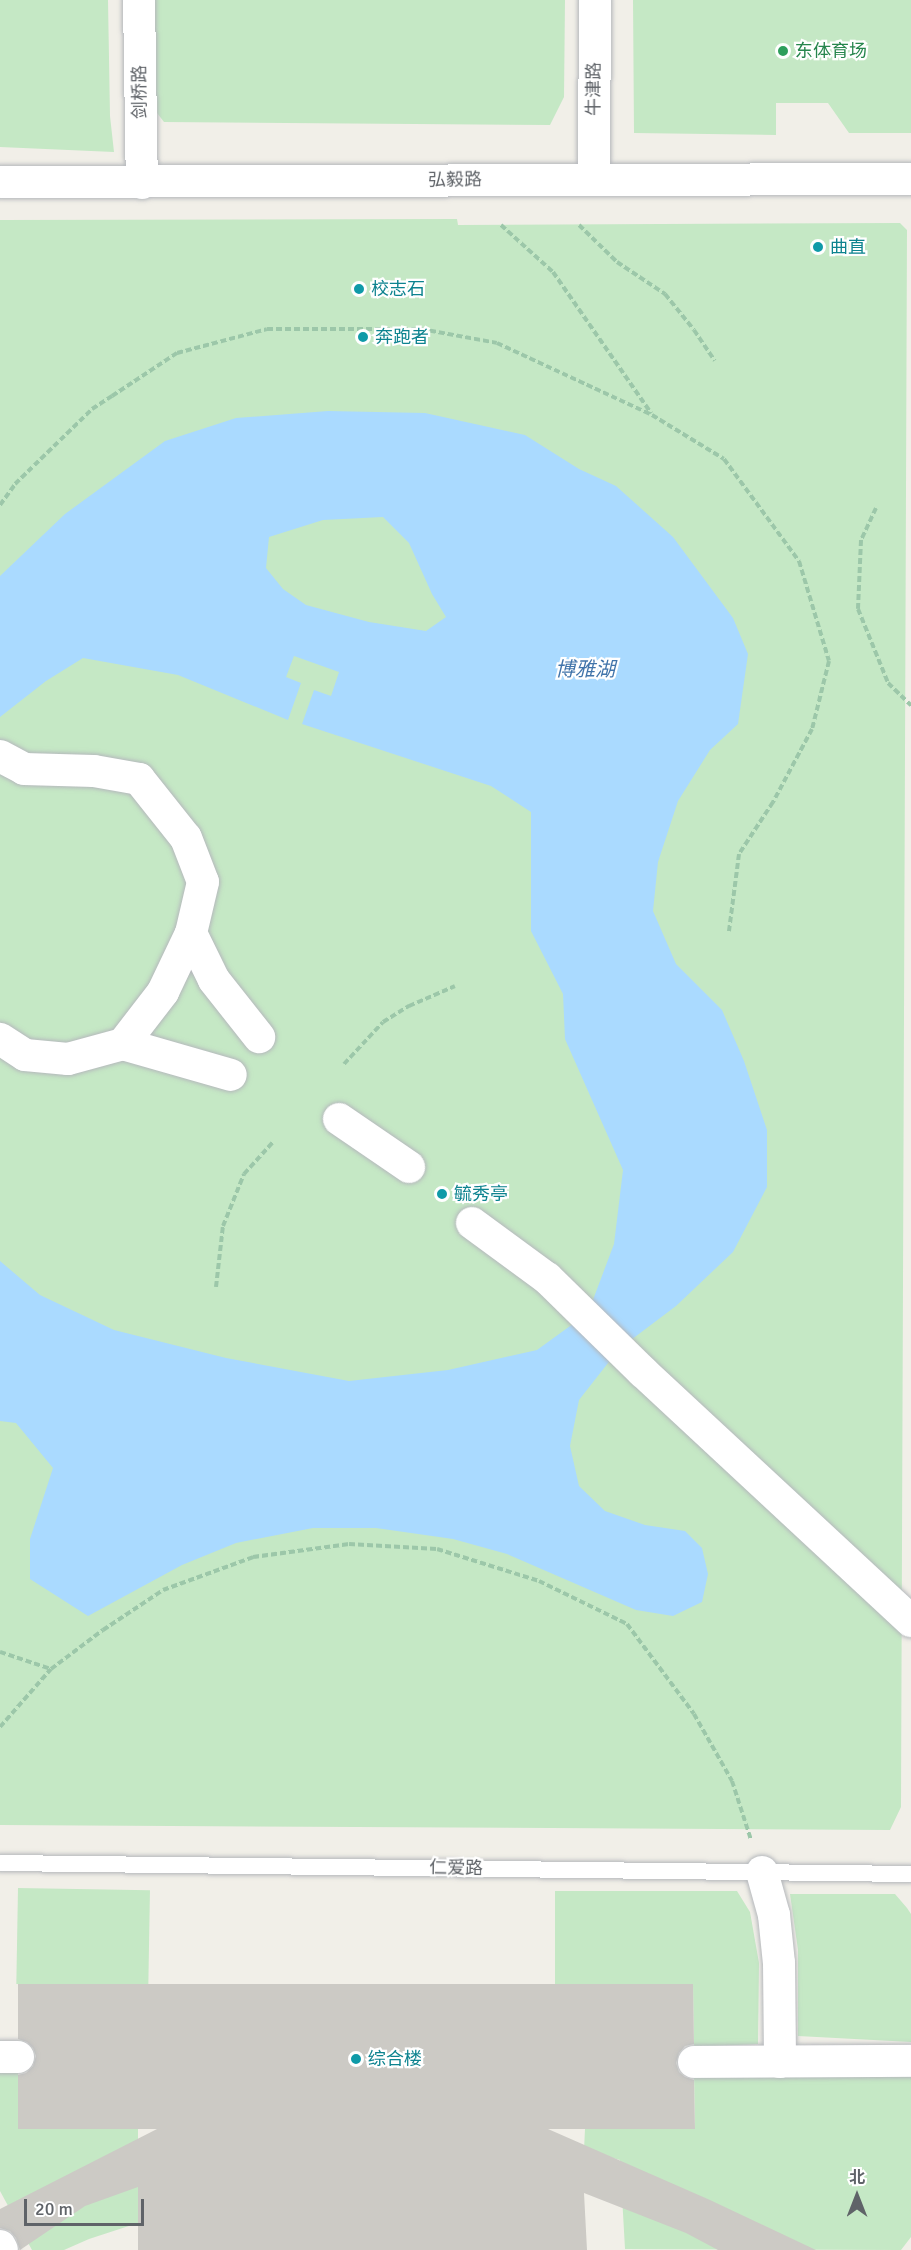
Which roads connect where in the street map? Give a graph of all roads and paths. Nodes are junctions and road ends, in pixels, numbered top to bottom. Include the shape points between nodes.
1 (139, 0) edge
2 (595, 0) edge
3 (594, 179) junction
4 (911, 179) edge
5 (0, 182) edge
6 (142, 183) junction
7 (501, 225) dead end
8 (579, 225) dead end
9 (715, 361) dead end
10 (652, 415) junction
11 (0, 505) edge
12 (876, 508) dead end
13 (911, 705) edge
14 (12, 762) edge
15 (729, 931) dead end
16 (191, 933) junction
17 (455, 986) dead end
18 (259, 1037) dead end
19 (0, 1039) edge
20 (123, 1044) junction
21 (344, 1064) dead end
22 (231, 1075) dead end
23 (339, 1119) dead end
24 (273, 1142) dead end
25 (409, 1167) dead end
26 (472, 1223) dead end
27 (216, 1287) dead end
28 (911, 1621) edge
29 (0, 1652) edge
30 (51, 1669) junction
31 (0, 1727) edge
32 (0, 1863) edge
33 (762, 1872) junction
34 (911, 1874) edge
35 (911, 2061) edge
36 (694, 2062) dead end
37 (780, 2062) junction

1 - 6 street, 剑桥路
2 - 3 street, 牛津路
3 - 4 street, 弘毅路
3 - 6 street, 弘毅路
5 - 6 street, 弘毅路
7 - 10 path via 553,272
8 - 9 path via 617,262 665,294
10 - 11 path via 497,343 421,329 267,329 177,353 92,409 15,484
10 - 15 path via 724,459 799,561 829,661 812,729 773,802 739,854
12 - 13 path via 861,540 858,609 888,683
14 - 16 street via 139,780 186,838 203,882
16 - 18 street via 214,980
16 - 20 street via 163,992
17 - 21 path via 383,1022
19 - 20 street via 25,1055 68,1059
20 - 22 street
23 - 25 street
24 - 27 path via 244,1174 223,1226
26 - 28 street via 547,1278
29 - 30 path
30 - 31 path
30 - 33 path via 163,1590 253,1557 349,1544 437,1549 539,1581 627,1624 694,1714 732,1781
32 - 33 lane, 仁爱路
33 - 34 lane, 仁爱路
33 - 37 street via 774,1915 779,1963
35 - 37 street
36 - 37 street

